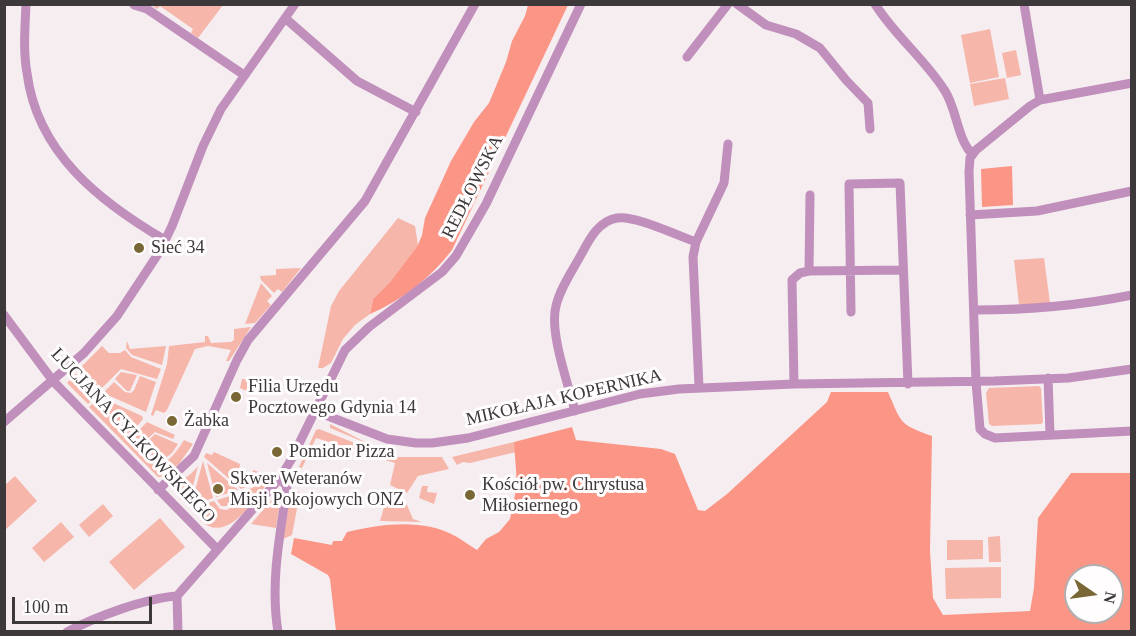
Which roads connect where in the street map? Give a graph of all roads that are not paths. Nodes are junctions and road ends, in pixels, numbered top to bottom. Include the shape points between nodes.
1 (26, 4) edge
2 (295, 4) edge
3 (475, 4) edge
4 (581, 4) edge
5 (728, 4) edge
6 (737, 4) edge
7 (875, 4) edge
8 (1024, 4) edge
9 (134, 5) edge
10 (285, 18) junction
11 (687, 57) dead end
12 (244, 75) junction
13 (1131, 83) edge
14 (1040, 100) junction
15 (416, 112) junction
16 (870, 129) dead end
17 (728, 144) dead end
18 (972, 154) junction
19 (1131, 191) edge
20 (810, 195) dead end
21 (970, 215) junction
22 (165, 240) junction
23 (696, 242) junction
24 (809, 270) junction
25 (902, 270) junction
26 (850, 271) junction
27 (1131, 295) edge
28 (974, 310) junction
29 (851, 312) dead end
30 (4, 315) edge
31 (1131, 369) edge
32 (1048, 378) junction
33 (53, 381) junction
34 (976, 382) junction
35 (794, 384) junction
36 (908, 384) junction
37 (699, 387) junction
38 (315, 411) junction
39 (575, 411) junction
40 (4, 422) edge
41 (1131, 431) edge
42 (1050, 434) junction
43 (279, 478) junction
44 (158, 490) junction
45 (217, 549) junction
46 (177, 596) junction
47 (67, 632) edge
48 (178, 632) edge
49 (278, 632) edge

1 - 22 street via 26,73 35,107 52,143 99,196
2 - 10 street
3 - 15 street
4 - 38 street, REDŁOWSKA via 486,204 456,256 436,278 354,339 339,359
5 - 11 street
6 - 16 street via 766,25 796,34 820,48 868,103
7 - 18 street via 942,86
8 - 14 street
9 - 12 street via 147,9
10 - 12 street
10 - 15 street via 357,81
12 - 22 street via 210,130
13 - 14 street
14 - 18 street
15 - 44 street via 359,210 245,345 194,456
17 - 23 street via 724,183
18 - 21 street
19 - 21 street via 1037,211
20 - 24 street
21 - 28 street
22 - 33 street via 117,316
23 - 37 street via 693,257
23 - 39 street via 623,218 609,221 594,232 563,288 554,315
24 - 26 street
24 - 35 street via 792,280
25 - 26 street
25 - 26 street via 900,183 849,184
25 - 36 street
26 - 29 street
27 - 28 street via 1028,310
28 - 34 street
30 - 33 street, LUCJANA CYLKOWSKIEGO
31 - 32 street, MIKOŁAJA KOPERNIKA
32 - 34 street, MIKOŁAJA KOPERNIKA
32 - 42 street
33 - 40 street
33 - 44 street, LUCJANA CYLKOWSKIEGO
34 - 36 street, MIKOŁAJA KOPERNIKA
34 - 42 street via 980,429 985,434 995,438
35 - 36 street, MIKOŁAJA KOPERNIKA
35 - 37 street, MIKOŁAJA KOPERNIKA
37 - 39 street, MIKOŁAJA KOPERNIKA via 640,394
38 - 39 street, MIKOŁAJA KOPERNIKA via 387,439 432,443
38 - 43 street
41 - 42 street
43 - 45 street
43 - 49 street via 287,487 274,574
44 - 45 street, LUCJANA CYLKOWSKIEGO
45 - 46 street
46 - 47 street via 105,615
46 - 48 street

